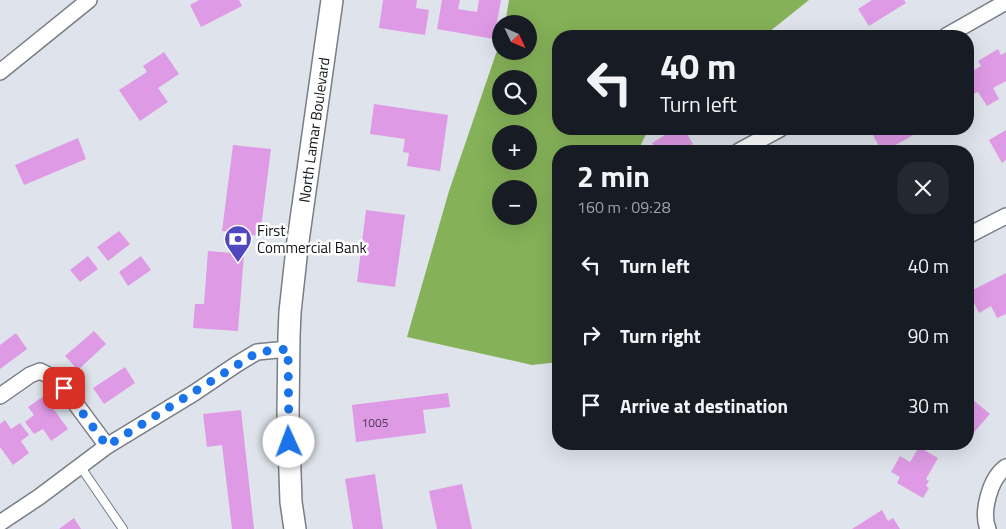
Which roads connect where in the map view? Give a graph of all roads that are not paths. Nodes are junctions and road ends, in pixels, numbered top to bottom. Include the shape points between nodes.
1 (90, 0) edge
2 (332, 0) edge
3 (1006, 2) edge
4 (957, 30) edge
5 (0, 72) edge
6 (769, 135) edge
7 (750, 145) edge
8 (1006, 216) edge
9 (974, 232) edge
10 (288, 349) junction
11 (0, 396) edge
12 (107, 446) junction
13 (80, 466) junction
14 (1006, 467) edge
15 (0, 523) edge
16 (122, 529) edge
17 (295, 529) edge
18 (988, 529) edge

1 - 5 street
2 - 10 street, North Lamar Boulevard via 297,248
3 - 4 street
6 - 7 street
8 - 9 street
10 - 12 street via 258,352
10 - 17 street, North Lamar Boulevard via 291,493
11 - 12 street via 40,371 64,388
12 - 13 street
13 - 15 street
13 - 16 lane
14 - 18 street via 987,499 985,522

